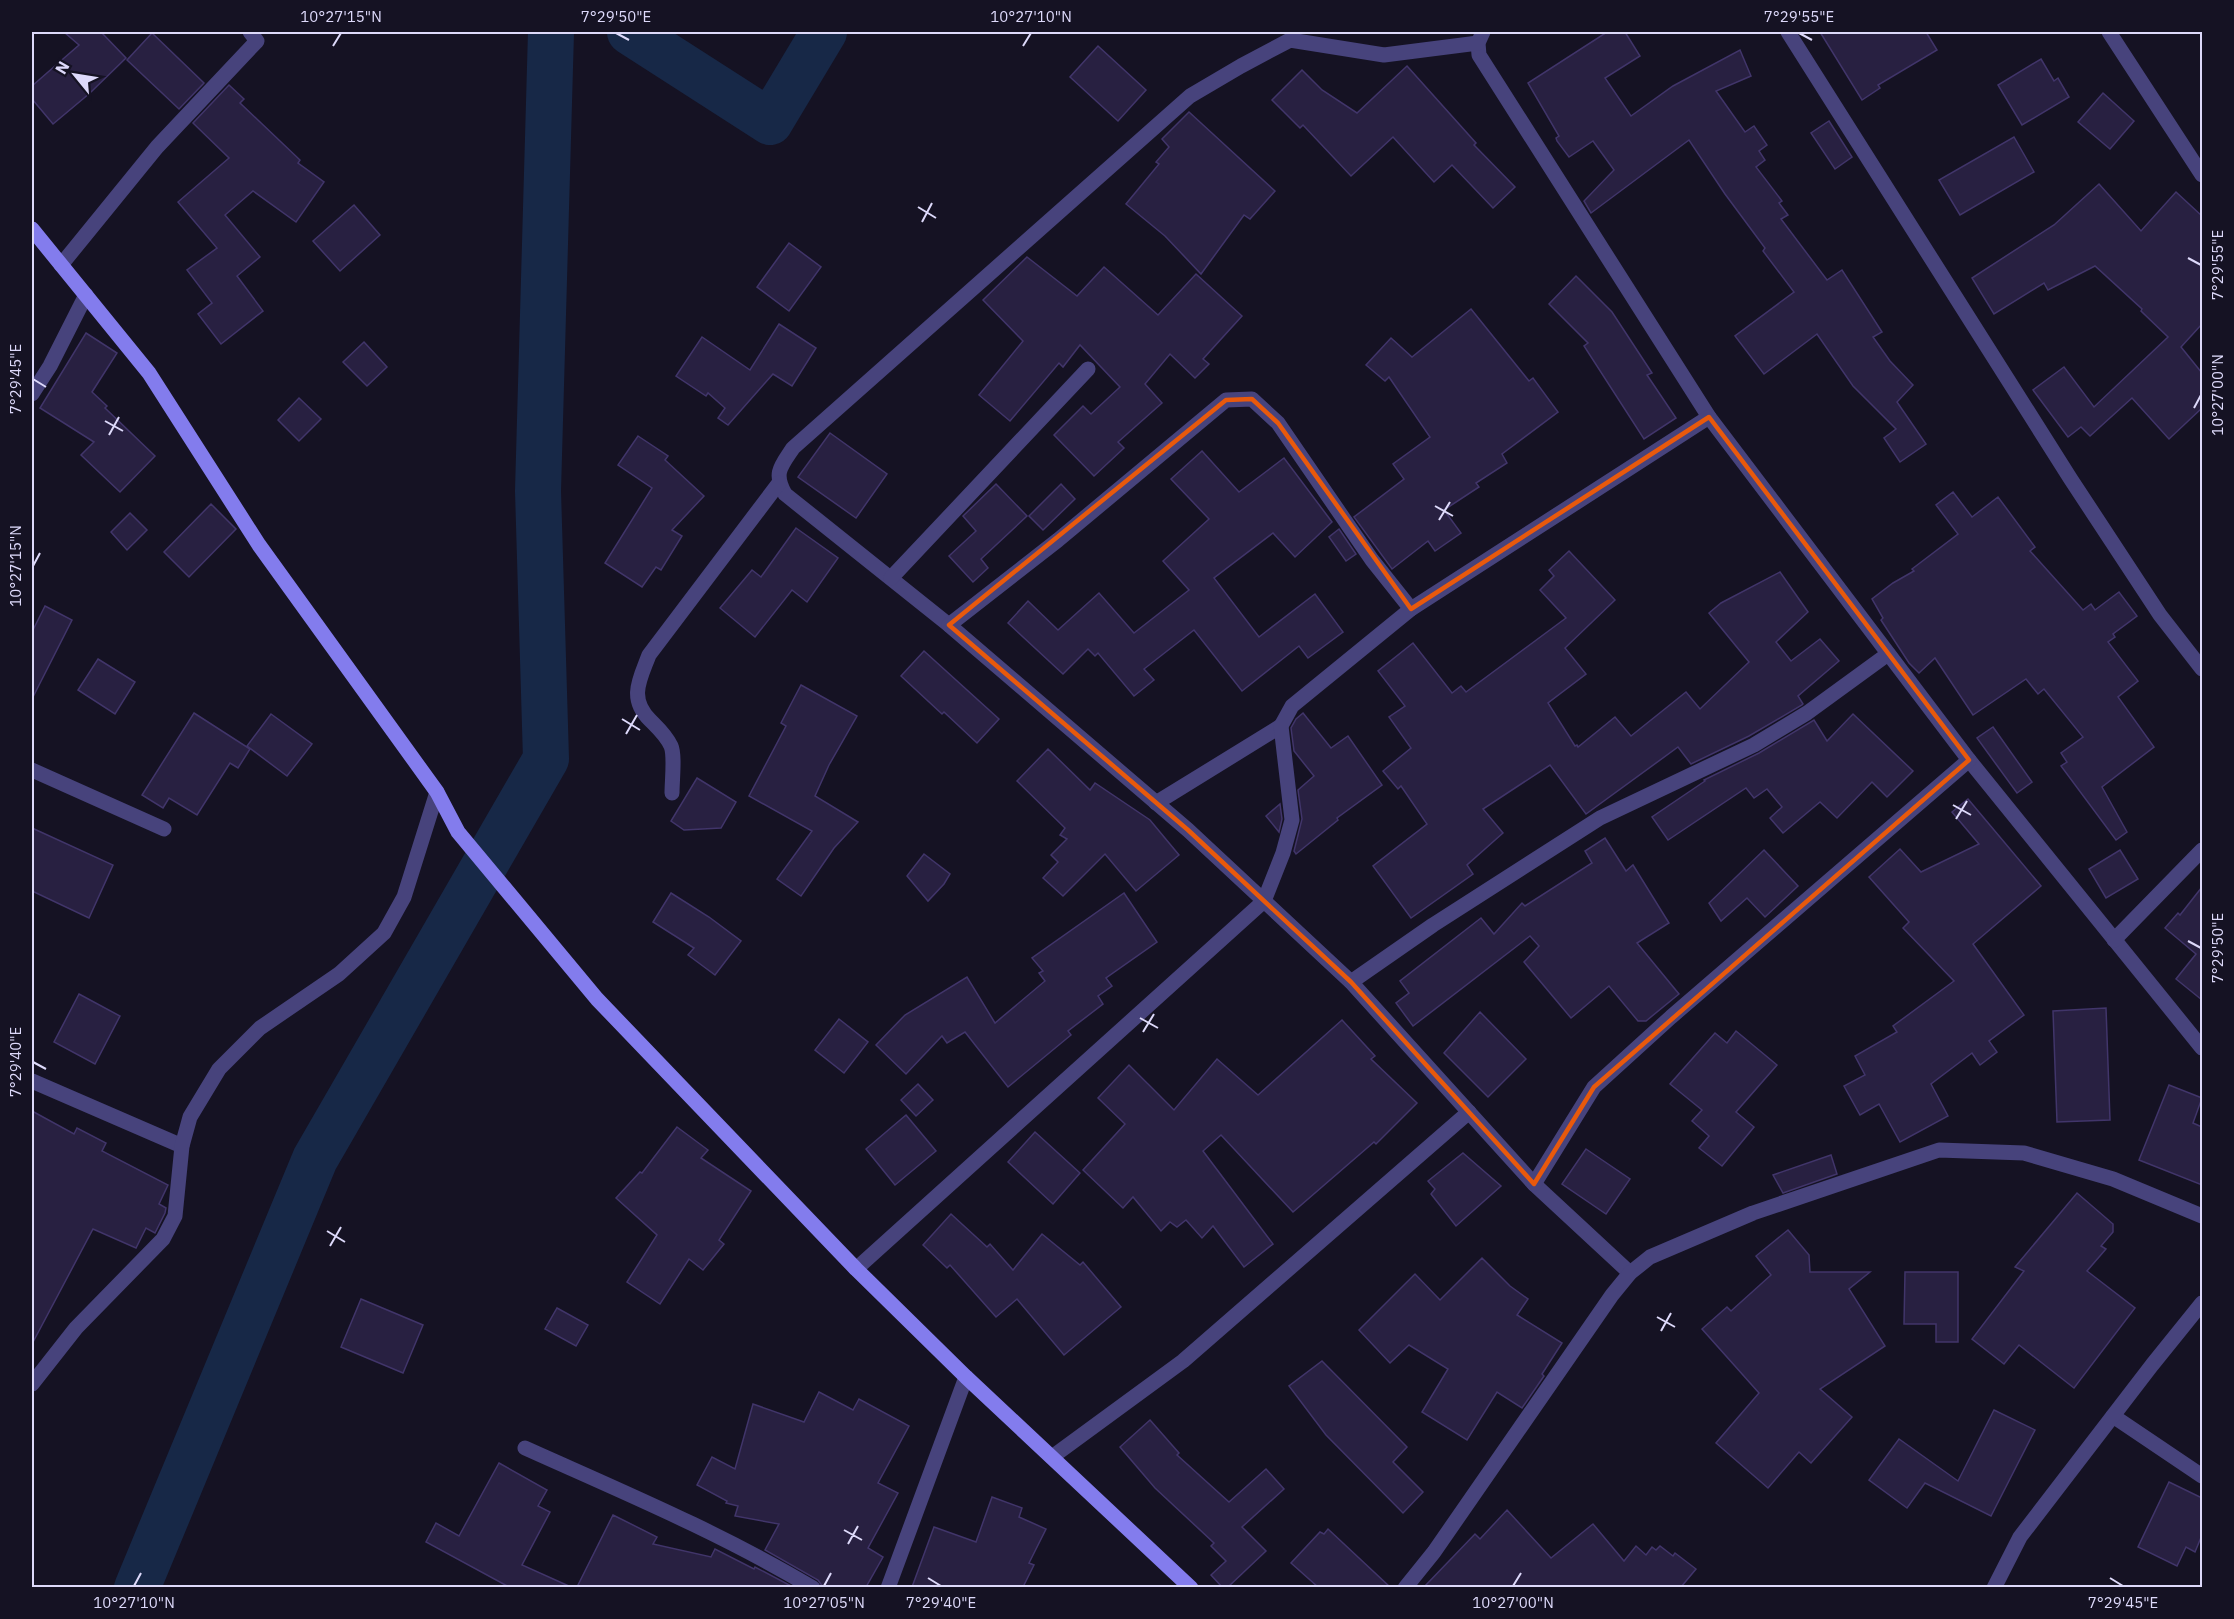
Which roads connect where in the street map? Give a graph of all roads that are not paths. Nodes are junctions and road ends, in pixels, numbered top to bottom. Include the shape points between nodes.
1 (250, 32) edge
2 (1788, 32) edge
3 (2109, 32) edge
4 (1480, 38) edge
5 (2202, 175) edge
6 (32, 229) edge
7 (61, 265) junction
8 (86, 295) junction
9 (1088, 369) dead end
10 (32, 394) edge
11 (1709, 417) junction
12 (779, 483) junction
13 (891, 578) junction
14 (1411, 609) junction
15 (949, 625) junction
16 (1888, 654) junction
17 (2202, 669) edge
18 (1281, 726) junction
19 (1969, 760) junction
20 (32, 770) edge
21 (436, 792) junction
22 (672, 793) dead end
23 (1156, 803) junction
24 (164, 829) dead end
25 (2202, 850) edge
26 (1264, 901) junction
27 (2114, 940) junction
28 (1351, 982) junction
29 (2202, 1048) edge
30 (32, 1082) edge
31 (1469, 1112) junction
32 (182, 1146) junction
33 (1534, 1184) junction
34 (2202, 1216) edge
35 (856, 1269) junction
36 (1630, 1273) junction
37 (2202, 1304) edge
38 (966, 1377) junction
39 (32, 1384) edge
40 (2113, 1416) junction
41 (525, 1448) dead end
42 (1052, 1457) junction
43 (2202, 1476) edge
44 (813, 1587) edge
45 (888, 1587) edge
46 (1191, 1587) edge
47 (1404, 1587) edge
48 (1994, 1587) edge

1 - 7 street via 257,41 157,147
2 - 17 street via 2070,478 2160,615
3 - 5 street
4 - 11 street via 1479,55
4 - 12 street via 1384,56 1290,40 1190,96 793,448 779,469
6 - 7 street
7 - 8 street
8 - 10 street
8 - 21 street via 148,373 259,544
9 - 13 street
11 - 14 street
11 - 16 street
12 - 13 street via 785,494
12 - 22 street via 649,655 636,687 638,702 672,748
13 - 15 street
14 - 15 street via 1372,560 1278,423 1252,399 1244,399 1226,400
14 - 18 street via 1292,706
15 - 23 street
16 - 19 street
16 - 28 street via 1807,713 1754,745 1600,818
18 - 23 street
18 - 26 street via 1292,820
19 - 27 street
19 - 33 street via 1594,1087
20 - 24 street
21 - 32 street via 404,897 384,933 339,974 260,1028 219,1069 190,1117
21 - 35 street via 458,832 597,999
23 - 26 street
25 - 27 street
26 - 28 street
26 - 35 street
27 - 29 street
28 - 31 street
30 - 32 street
31 - 33 street
31 - 42 street via 1183,1361
32 - 39 street via 175,1216 163,1239 76,1328
33 - 36 street
34 - 36 street via 2113,1179 2024,1153 1939,1150 1754,1213 1650,1257
35 - 38 street
36 - 47 street via 1434,1552
37 - 40 street
38 - 42 street
38 - 45 street
40 - 43 street
40 - 48 street via 2020,1537
41 - 44 street via 713,1532
42 - 46 street

